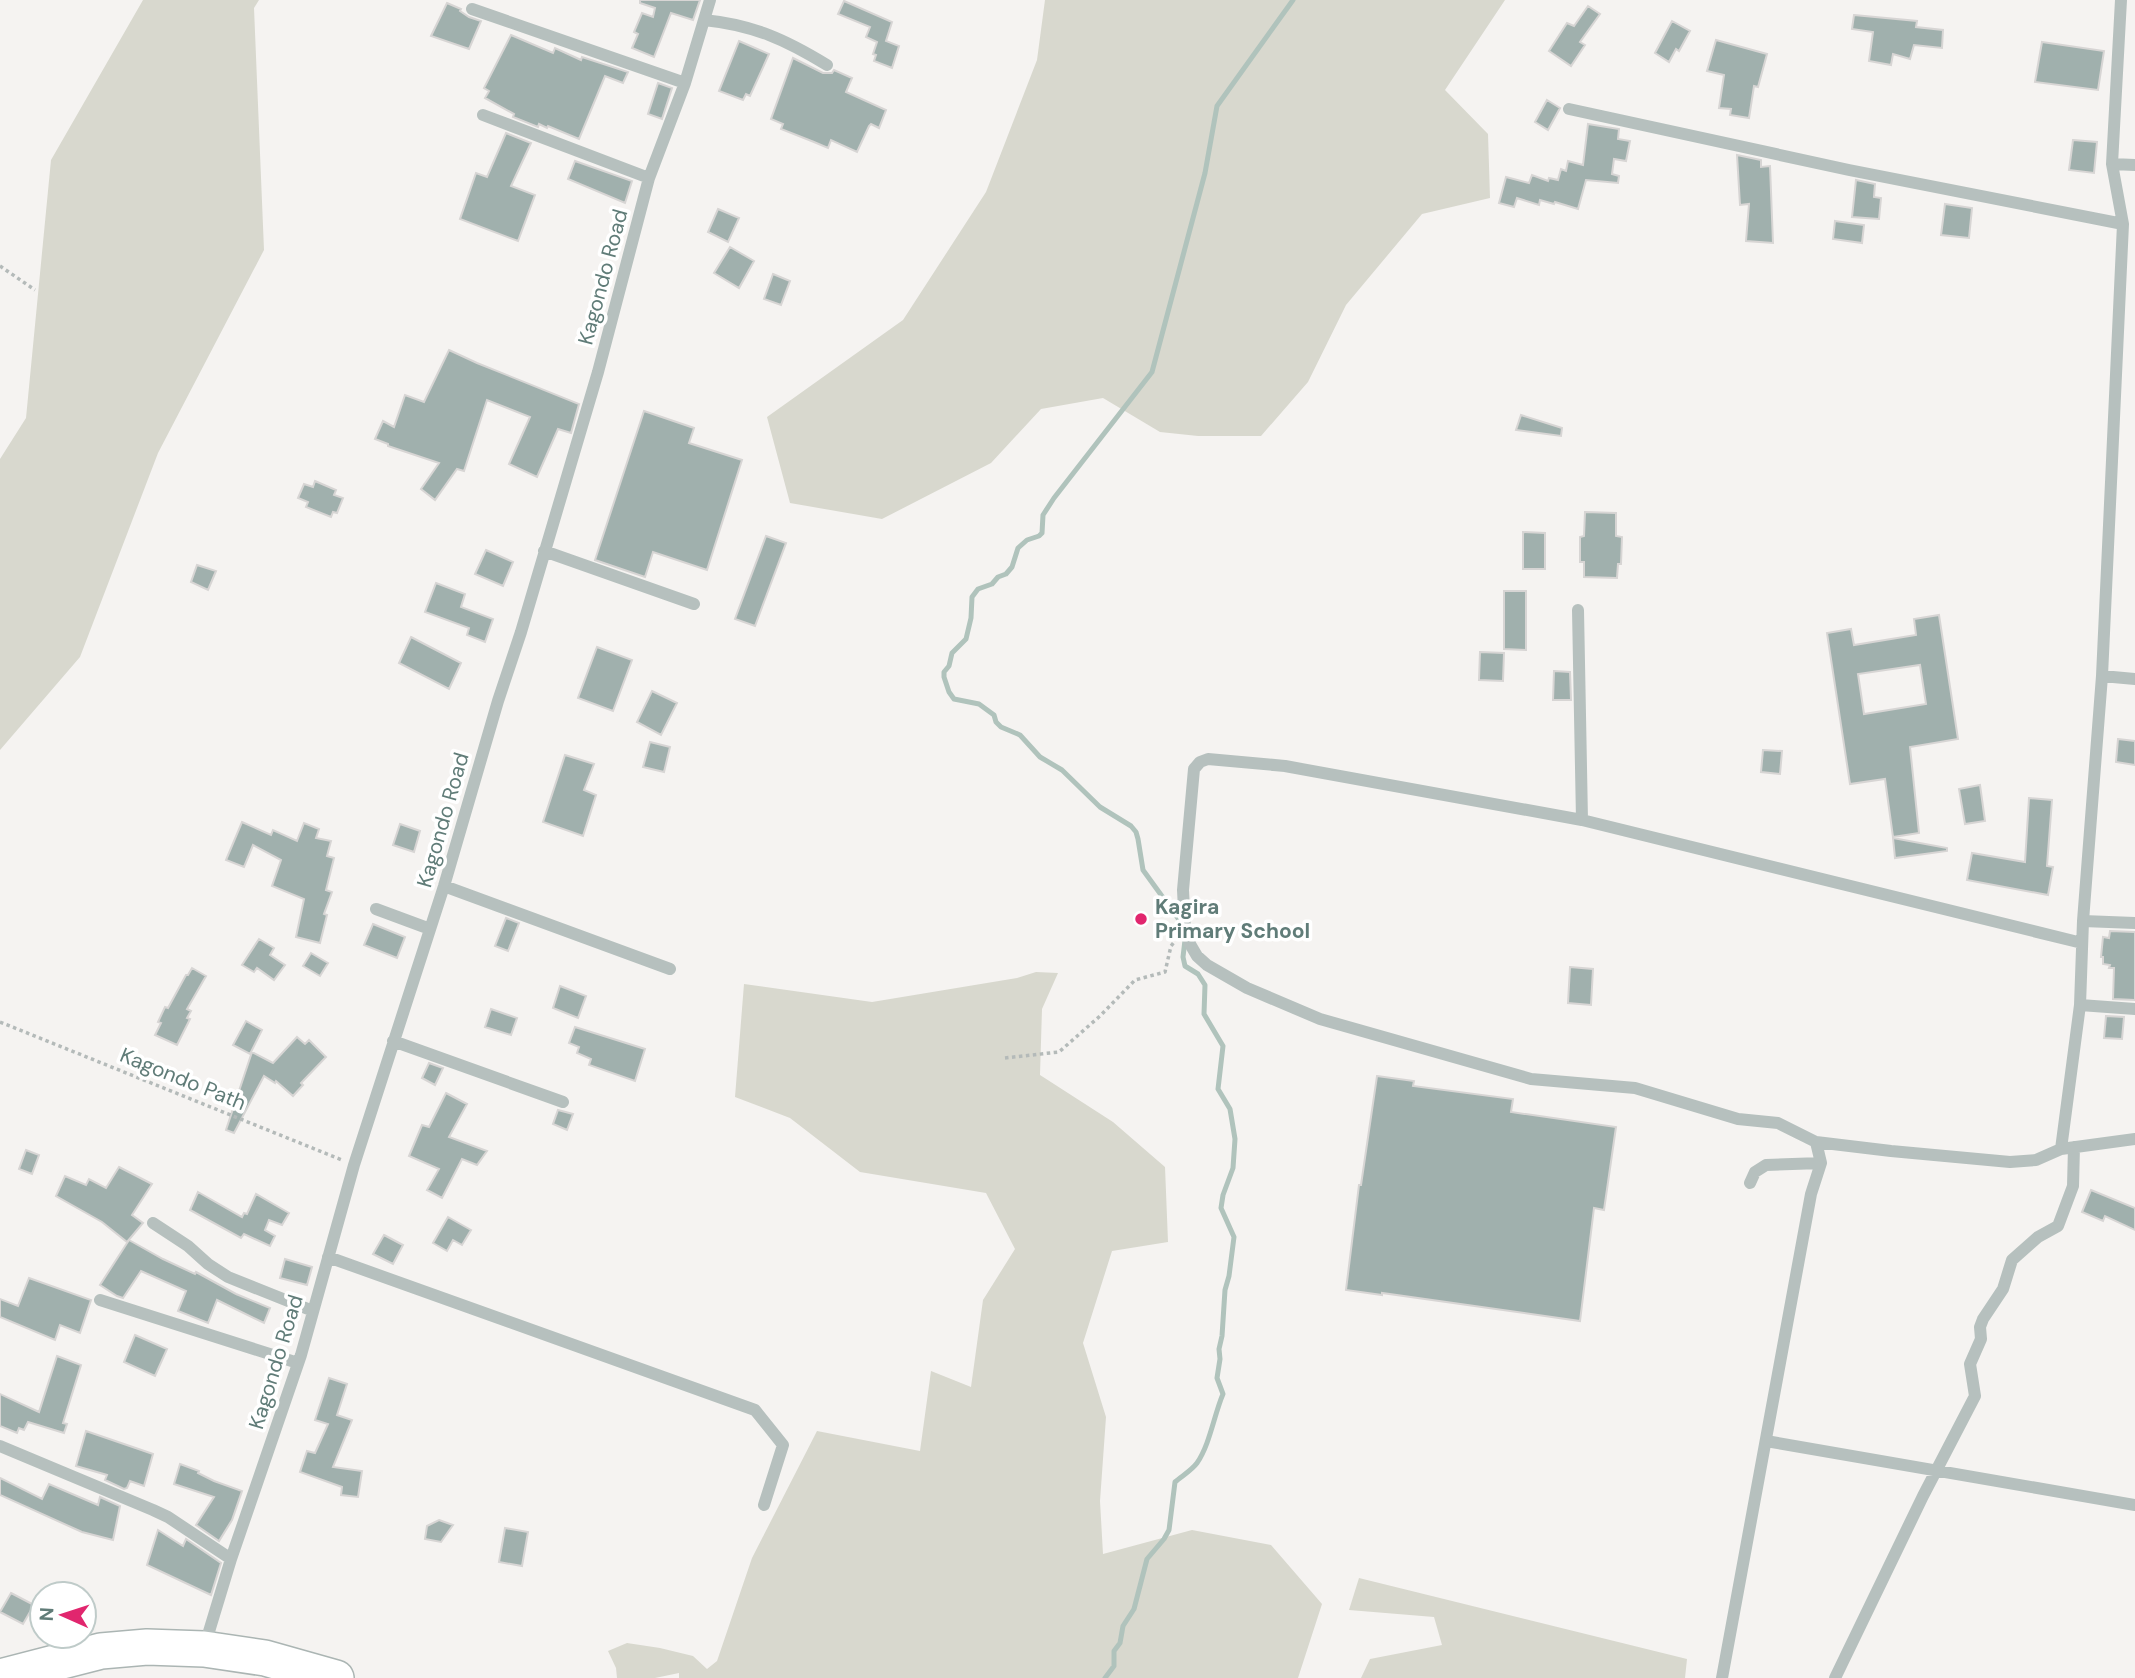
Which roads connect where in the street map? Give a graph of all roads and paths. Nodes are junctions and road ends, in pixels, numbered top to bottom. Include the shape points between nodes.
1 (710, 0) edge
2 (2121, 0) edge
3 (472, 9) dead end
4 (704, 20) junction
5 (827, 65) dead end
6 (685, 83) junction
7 (1569, 109) dead end
8 (483, 115) dead end
9 (2112, 164) junction
10 (2135, 165) edge
11 (649, 178) junction
12 (2123, 224) junction
13 (0, 266) edge
14 (35, 290) dead end
15 (544, 551) junction
16 (694, 604) dead end
17 (1578, 610) dead end
18 (2102, 676) junction
19 (2135, 679) edge
20 (1582, 820) junction
21 (444, 887) junction
22 (376, 909) dead end
23 (2083, 920) junction
24 (2135, 923) edge
25 (430, 929) junction
26 (2081, 943) junction
27 (1171, 946) dead end
28 (670, 969) dead end
29 (2080, 1005) junction
30 (2135, 1009) edge
31 (0, 1022) edge
32 (393, 1041) junction
33 (1005, 1058) dead end
34 (563, 1102) dead end
35 (2135, 1139) edge
36 (1815, 1142) junction
37 (2067, 1148) junction
38 (1821, 1163) junction
39 (354, 1165) junction
40 (1749, 1184) dead end
41 (153, 1223) dead end
42 (328, 1256) junction
43 (100, 1300) dead end
44 (313, 1311) junction
45 (298, 1363) junction
46 (1766, 1441) junction
47 (0, 1446) edge
48 (1937, 1469) junction
49 (2135, 1505) edge
50 (764, 1506) dead end
51 (231, 1559) junction
52 (204, 1649) junction
53 (0, 1677) edge
54 (336, 1678) edge
55 (1722, 1678) edge
56 (1835, 1678) edge

1 - 4 street, Kagondo Road
2 - 9 street
3 - 6 street
4 - 5 street via 772,35
4 - 6 street, Kagondo Road
6 - 11 street, Kagondo Road
7 - 12 street
8 - 11 street
9 - 10 street
9 - 12 street
11 - 15 street, Kagondo Road
12 - 18 street
13 - 14 path
15 - 16 street
15 - 21 street, Kagondo Road
17 - 20 street
18 - 19 street
18 - 23 street
20 - 26 street
20 - 36 street via 1285,766 1208,759 1194,769 1183,890 1185,928 1190,944 1207,965 1247,988 1320,1019 1531,1079 1635,1088 1738,1119 1778,1124
21 - 25 street, Kagondo Road
21 - 28 street
22 - 25 street
23 - 24 street
23 - 26 street
25 - 32 street, Kagondo Road
26 - 29 street
27 - 33 path via 1165,972 1135,980 1059,1052
29 - 30 street
29 - 37 street
31 - 39 path, Kagondo Path
32 - 34 street
32 - 39 street, Kagondo Road
35 - 37 street
36 - 37 street via 2010,1161 2036,1160
36 - 38 street
37 - 48 street via 2073,1186 2058,1226 2012,1261 2003,1289 1983,1319 1981,1339 1970,1364 1975,1396
38 - 40 street via 1766,1165 1755,1172
38 - 46 street via 1811,1194
39 - 42 street, Kagondo Road
41 - 44 street via 228,1277
42 - 44 street, Kagondo Road
42 - 50 street via 755,1409 783,1445
43 - 45 street
44 - 45 street, Kagondo Road
45 - 51 street, Kagondo Road
46 - 48 street
46 - 55 street
47 - 51 street via 168,1517
48 - 49 street
48 - 56 street
51 - 52 street, Kagondo Road
52 - 53 main road via 101,1651
52 - 54 main road via 265,1658

